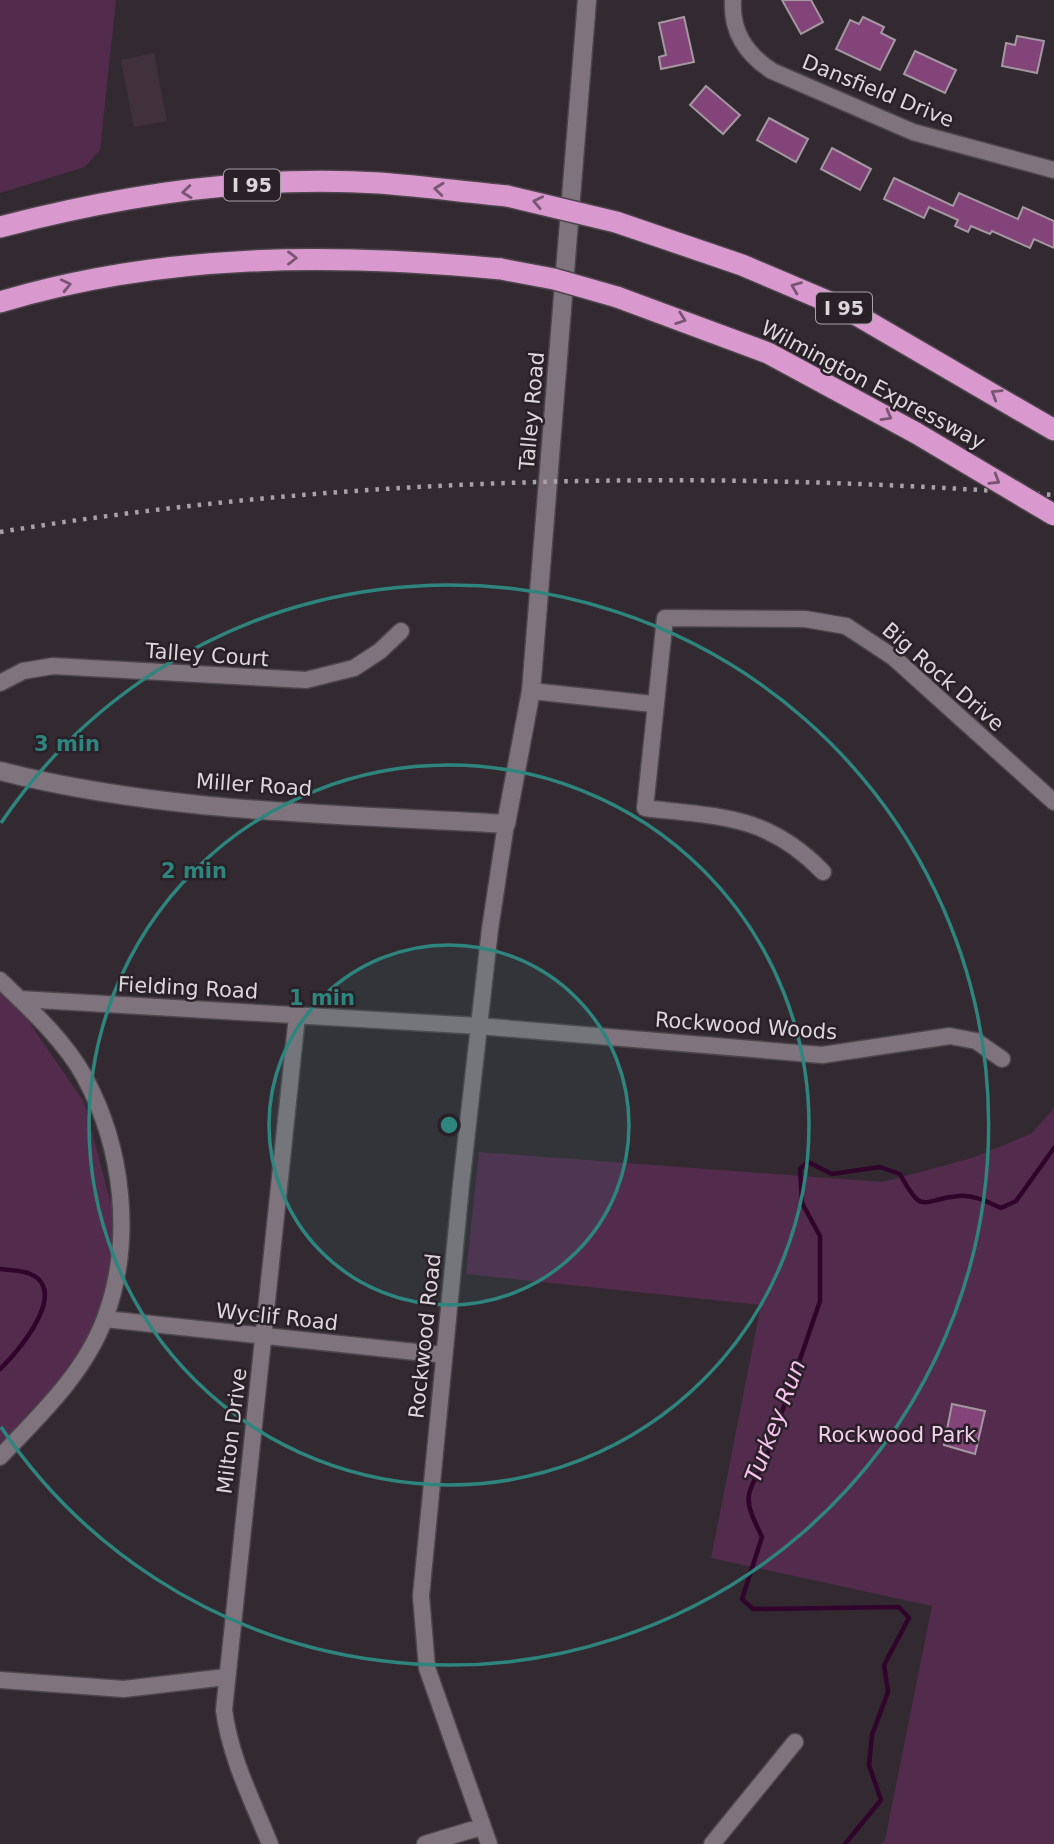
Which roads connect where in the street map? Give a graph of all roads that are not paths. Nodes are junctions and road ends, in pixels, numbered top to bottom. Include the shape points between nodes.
1 (587, 0) edge
2 (733, 0) edge
3 (1054, 170) edge
4 (0, 227) edge
5 (0, 302) edge
6 (1054, 430) edge
7 (1054, 515) edge
8 (401, 631) dead end
9 (0, 683) edge
10 (531, 691) junction
11 (653, 704) junction
12 (0, 771) edge
13 (1054, 802) edge
14 (506, 824) junction
15 (823, 872) dead end
16 (0, 980) edge
17 (20, 999) junction
18 (297, 1016) junction
19 (480, 1026) junction
20 (1002, 1059) dead end
21 (105, 1319) junction
22 (264, 1337) junction
23 (444, 1354) junction
24 (0, 1457) edge
25 (226, 1677) junction
26 (0, 1680) edge
27 (795, 1742) dead end
28 (481, 1827) junction
29 (270, 1844) edge
30 (425, 1844) edge
31 (489, 1844) edge
32 (712, 1844) edge

1 - 10 street, Talley Road
2 - 3 street, Dansfield Drive via 733,19 741,42 772,71 913,132
6 -> 4 highway, I 95, bridge via 848,310 742,265 616,222 507,196 378,183 259,184 142,197
5 -> 7 highway, Wilmington Expressway, bridge via 93,279 212,261 286,257 501,269 554,279 617,297 768,353
8 - 9 street, Talley Court via 354,668 306,680 53,666 23,671
10 - 11 street
10 - 14 street, Talley Road
11 - 13 street, Big Rock Drive via 665,618 826,621 854,630 893,657
11 - 15 street via 645,808 759,825 793,844
12 - 14 street, Miller Road via 70,788 146,799
14 - 19 street, Rockwood Road
16 - 17 street
17 - 18 street, Fielding Road
17 - 21 street via 83,1074 108,1127 121,1222
18 - 19 street, Fielding Road
18 - 22 street, Milton Drive
19 - 20 street, Rockwood Woods via 822,1055 950,1036 976,1041
19 - 23 street, Rockwood Road
21 - 22 street, Wyclif Road
21 - 24 street via 76,1371
22 - 23 street, Wyclif Road
22 - 25 street, Milton Drive
23 - 28 street, Rockwood Road via 421,1595 423,1642 426,1668
25 - 26 street via 124,1689
25 - 29 street, Milton Drive via 226,1732
27 - 32 street
28 - 30 street
28 - 31 street, Rockwood Road

